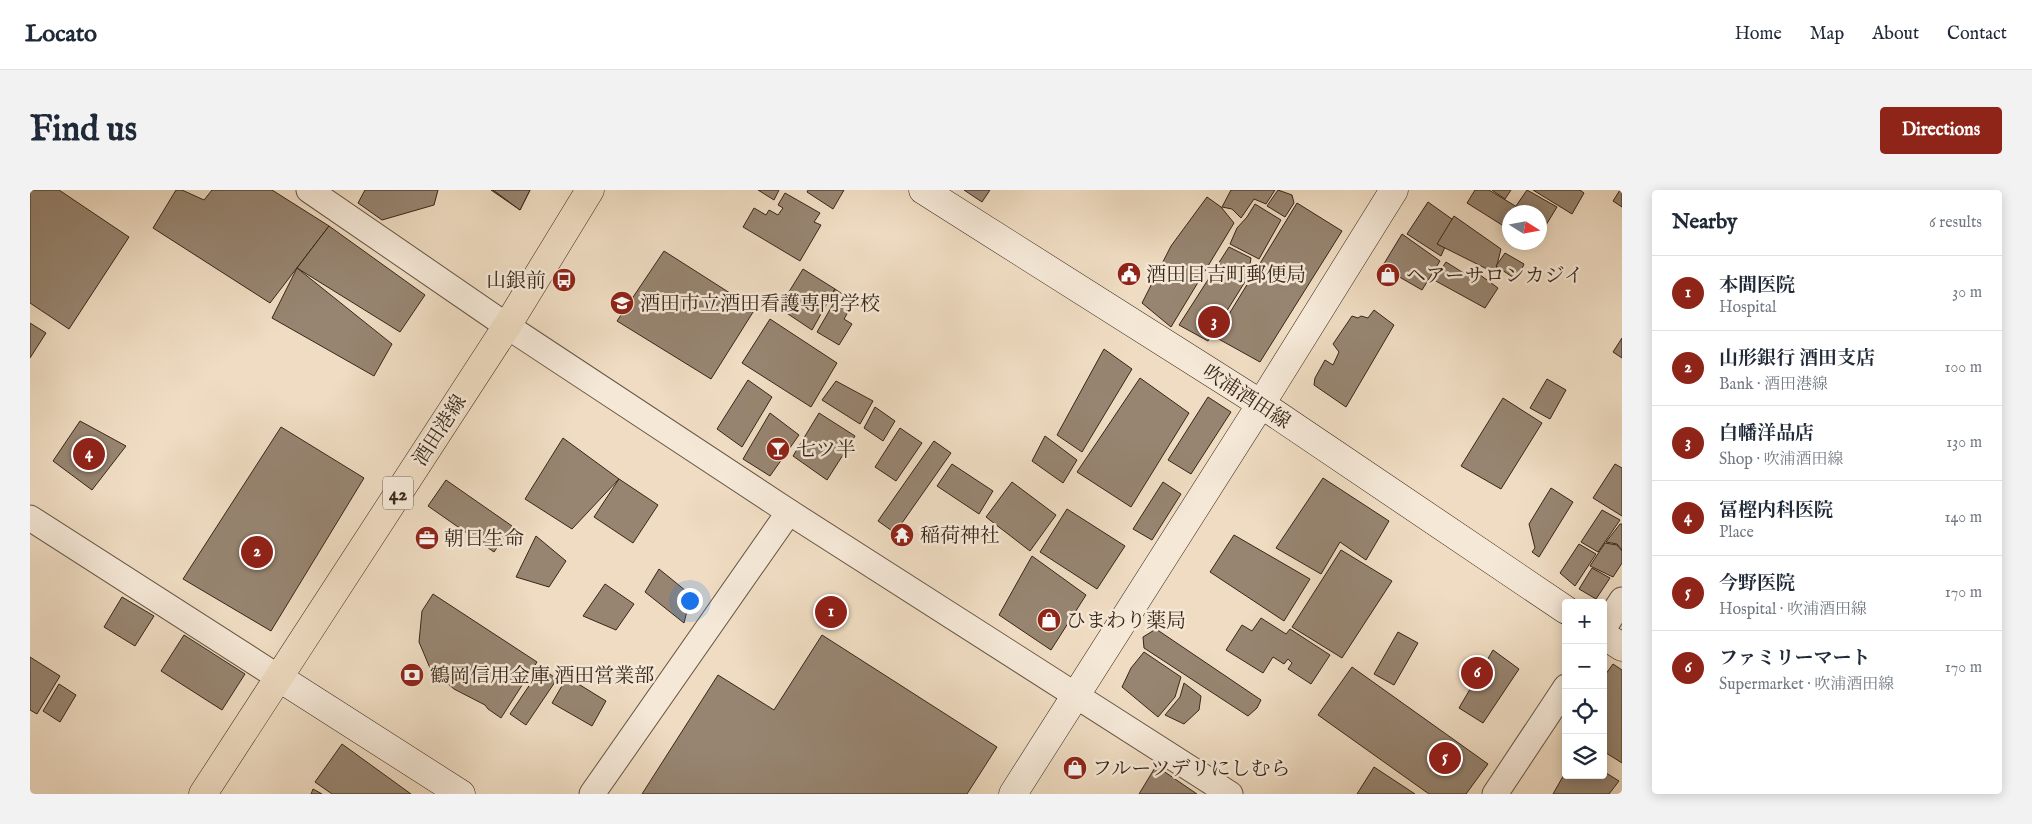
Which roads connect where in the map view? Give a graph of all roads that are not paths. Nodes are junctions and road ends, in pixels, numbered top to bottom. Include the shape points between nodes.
1 (309, 190) edge
2 (590, 190) edge
3 (923, 190) edge
4 (1394, 190) edge
5 (507, 326) junction
6 (1261, 404) junction
7 (789, 512) junction
8 (30, 518) edge
9 (1622, 600) edge
10 (1562, 607) edge
11 (1607, 624) edge
12 (1607, 638) edge
13 (1622, 647) edge
14 (278, 677) junction
15 (1564, 689) edge
16 (1076, 696) junction
17 (203, 794) edge
18 (460, 794) edge
19 (592, 794) edge
20 (1013, 794) edge
21 (1230, 794) edge
22 (1495, 794) edge

1 - 5 street
2 - 5 main road, 酒田港線 / 42
3 - 6 street, 吹浦酒田線
4 - 6 street
5 - 7 street
5 - 14 main road, 酒田港線 / 42
6 - 10 street, 吹浦酒田線
6 - 16 street
7 - 16 street
7 - 19 street
8 - 14 street
9 - 11 street
12 - 13 street
14 - 17 main road, 酒田港線 / 42
14 - 18 street
15 - 22 street
16 - 20 street
16 - 21 street

